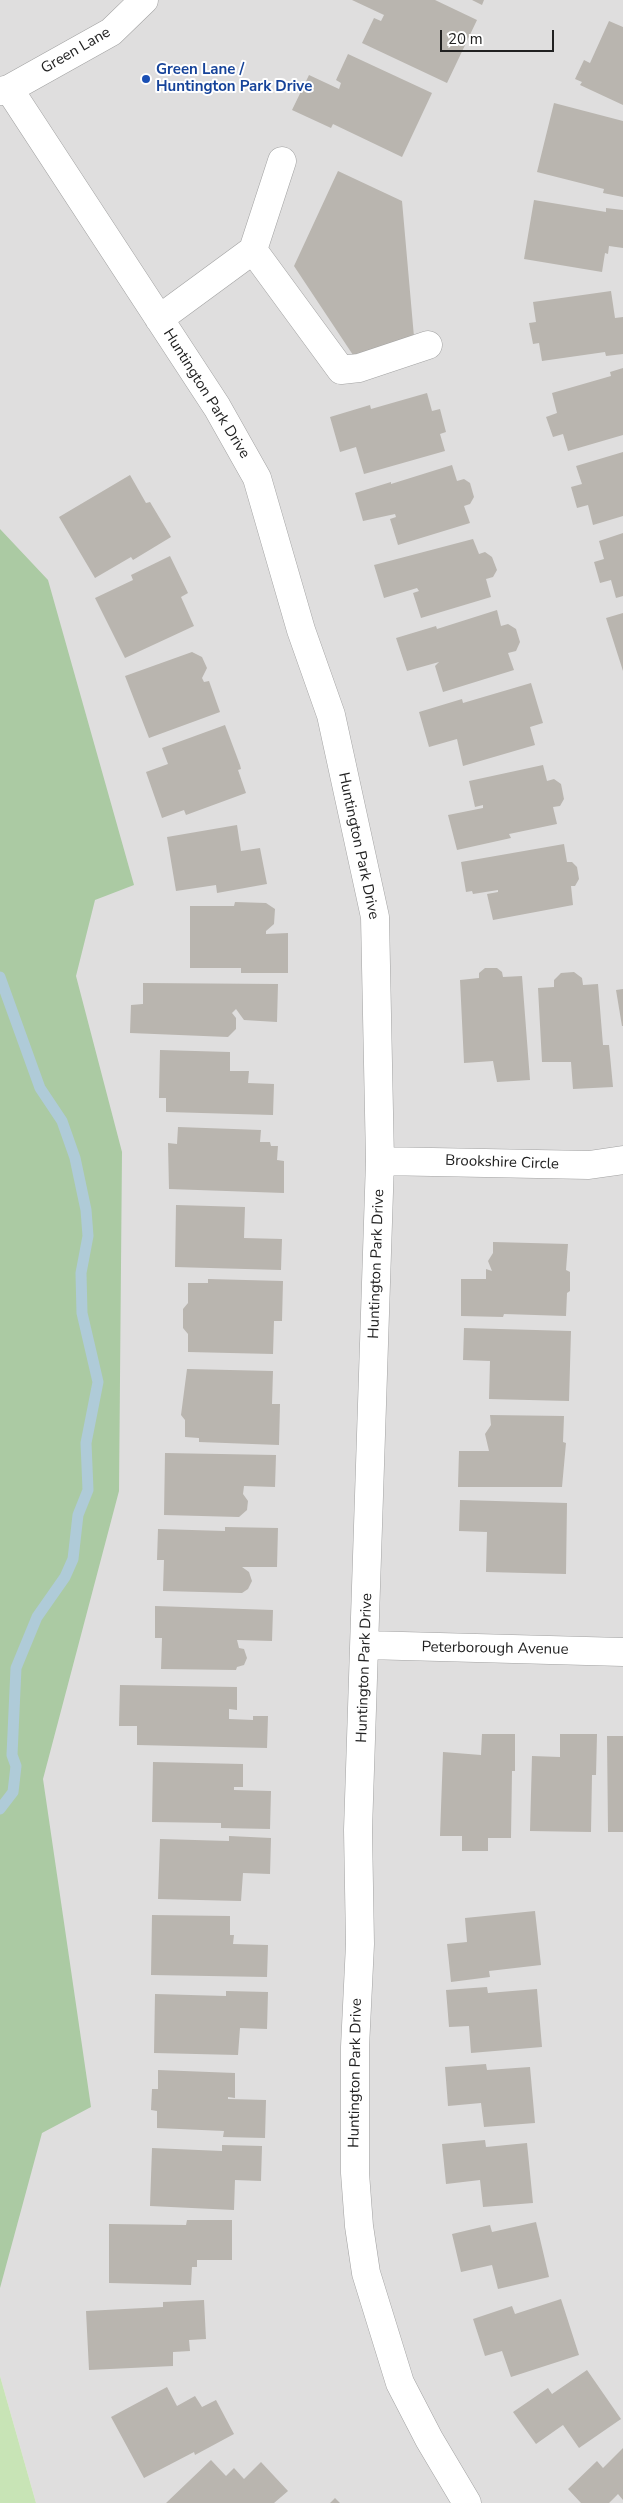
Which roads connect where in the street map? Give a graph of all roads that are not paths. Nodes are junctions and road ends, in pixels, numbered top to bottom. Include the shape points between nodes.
1 (144, 0) edge
2 (4, 90) edge
3 (282, 161) dead end
4 (253, 250) junction
5 (159, 319) junction
6 (428, 345) dead end
7 (623, 1160) edge
8 (380, 1161) junction
9 (366, 1645) junction
10 (623, 1652) edge
11 (467, 2503) edge

1 - 2 street, Green Lane via 111,32
2 - 5 street, Huntington Park Drive
3 - 4 street
4 - 5 street
4 - 6 street via 341,370 359,368
5 - 8 street, Huntington Park Drive via 217,407 257,478 331,715 375,917
7 - 8 street, Brookshire Circle via 589,1165
8 - 9 street, Huntington Park Drive
9 - 10 street, Peterborough Avenue
9 - 11 street, Huntington Park Drive via 358,1830 360,1944 355,2056 355,2173 359,2226 366,2274 400,2383

